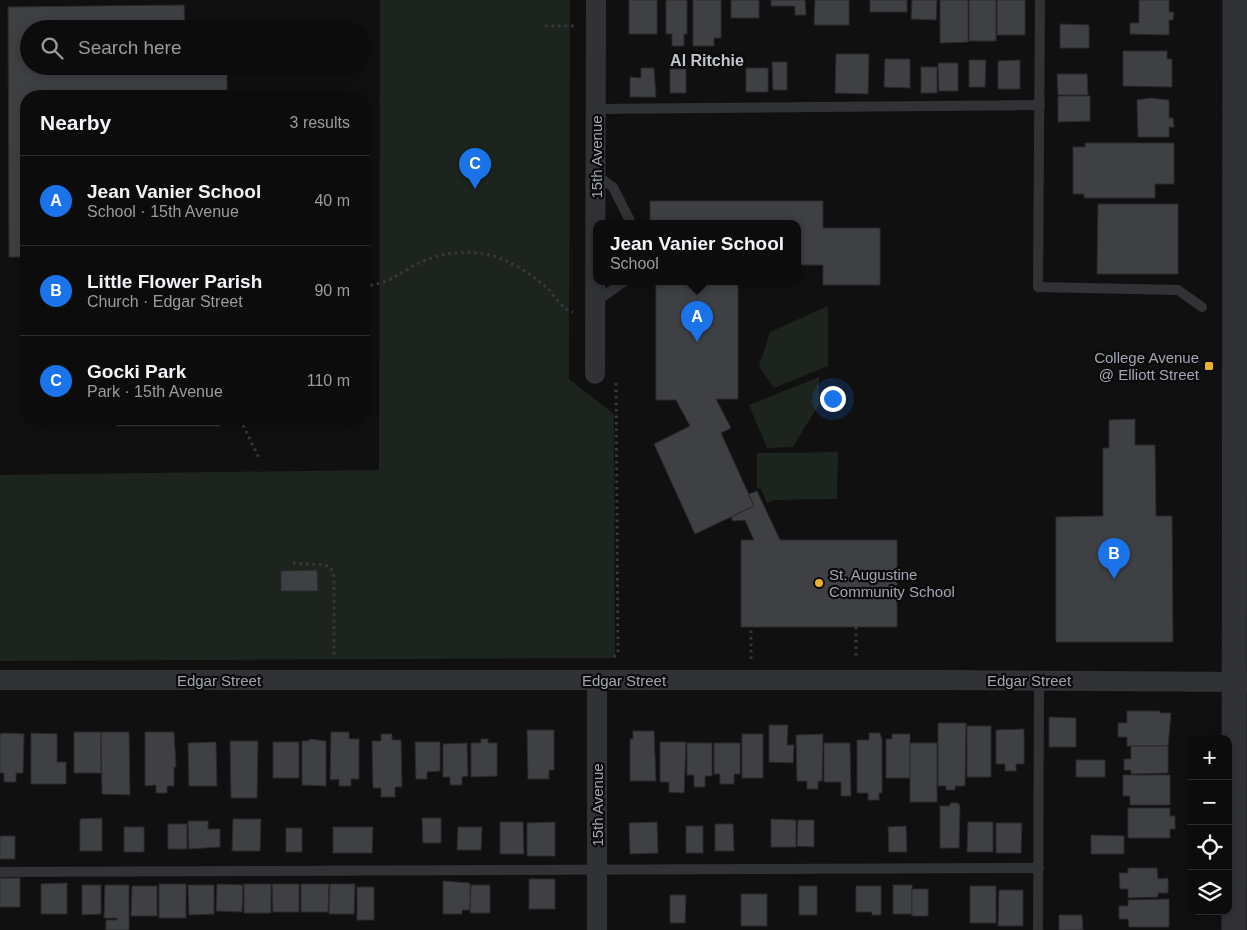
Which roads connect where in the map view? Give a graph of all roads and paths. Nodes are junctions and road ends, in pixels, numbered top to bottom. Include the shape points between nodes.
1 (596, 0) edge
2 (1040, 0) edge
3 (1235, 0) edge
4 (545, 26) dead end
5 (596, 26) junction
6 (1040, 105) junction
7 (596, 109) junction
8 (597, 176) junction
9 (596, 220) edge
10 (630, 220) edge
11 (595, 285) edge
12 (620, 285) edge
13 (370, 286) edge
14 (1241, 301) edge
15 (595, 307) junction
16 (1202, 307) dead end
17 (595, 374) joint
18 (243, 425) edge
19 (260, 460) dead end
20 (293, 563) dead end
21 (751, 627) dead end
22 (856, 627) dead end
23 (0, 680) edge
24 (334, 680) junction
25 (597, 680) junction
26 (751, 680) junction
27 (856, 680) junction
28 (1039, 680) junction
29 (1241, 682) edge
30 (1039, 868) junction
31 (597, 869) junction
32 (0, 872) edge
33 (597, 930) edge
34 (1038, 930) edge
35 (1234, 930) edge

1 - 5 street, 15th Avenue
2 - 6 lane
3 - 14 street
4 - 5 path
5 - 7 street, 15th Avenue
6 - 7 lane
6 - 16 lane via 1038,287 1178,290
7 - 8 street, 15th Avenue
8 - 9 street, 15th Avenue
8 - 10 lane via 613,187
11 - 15 street, 15th Avenue
12 - 15 lane
13 - 15 path via 381,285 426,259 464,253 485,254 500,257 527,273 571,312
14 - 29 street
15 - 17 street, 15th Avenue
17 - 25 path via 616,383 618,652
18 - 19 path
20 - 24 path via 325,565 331,568 334,576
21 - 26 path
22 - 27 path
23 - 24 street, Edgar Street
24 - 25 street, Edgar Street
25 - 26 street, Edgar Street
25 - 31 street, 15th Avenue
26 - 27 street, Edgar Street
27 - 28 street, Edgar Street
28 - 29 street, Edgar Street
28 - 30 lane
29 - 35 street
30 - 31 lane
30 - 34 lane
31 - 32 lane
31 - 33 street, 15th Avenue

